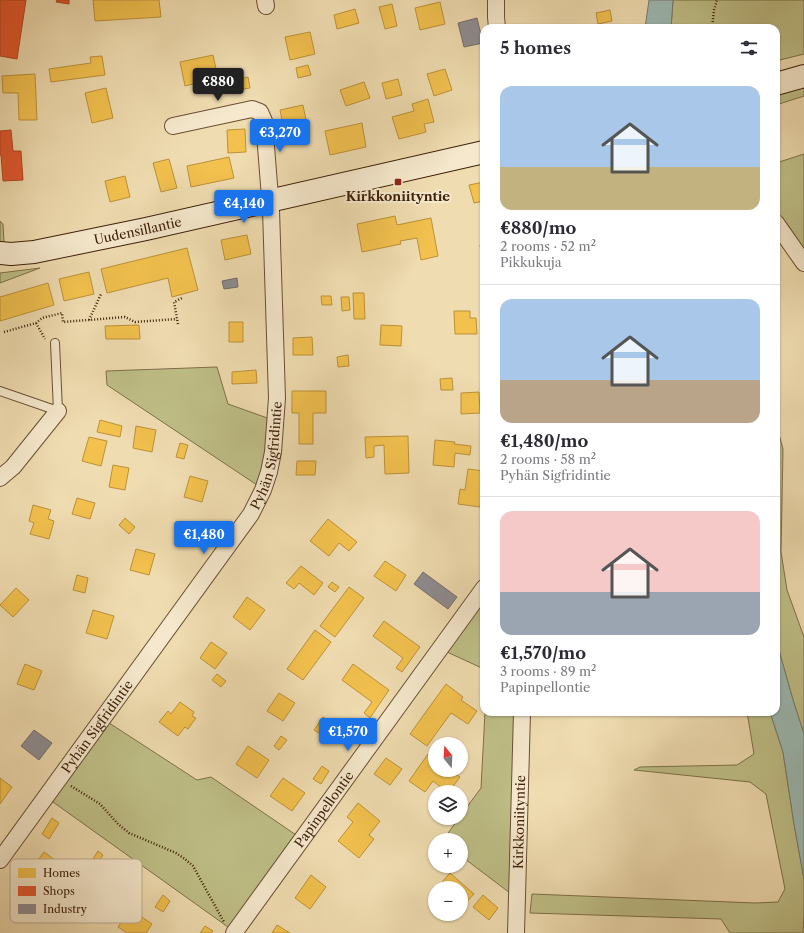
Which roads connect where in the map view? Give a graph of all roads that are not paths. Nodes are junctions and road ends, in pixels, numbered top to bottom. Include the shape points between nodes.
1 (496, 0) edge
2 (497, 24) edge
3 (804, 76) edge
4 (780, 83) edge
5 (173, 126) dead end
6 (480, 153) edge
7 (270, 201) junction
8 (780, 229) edge
9 (0, 253) edge
10 (804, 263) edge
11 (55, 343) dead end
12 (0, 391) edge
13 (58, 411) junction
14 (0, 478) edge
15 (480, 594) edge
16 (522, 716) edge
17 (0, 860) edge
18 (235, 931) edge
19 (516, 933) edge

1 - 2 street
3 - 4 street
5 - 7 street, Pyhän Sigfridintie via 252,109 260,112 264,121
6 - 7 street, Uudensillantie
7 - 9 street, Uudensillantie via 34,252
7 - 17 street, Pyhän Sigfridintie via 277,398 273,452 263,490 252,514
8 - 10 street
11 - 13 lane
12 - 13 lane
13 - 14 street via 13,467
15 - 18 street, Papinpellontie
16 - 19 street, Kirkkoniityntie

